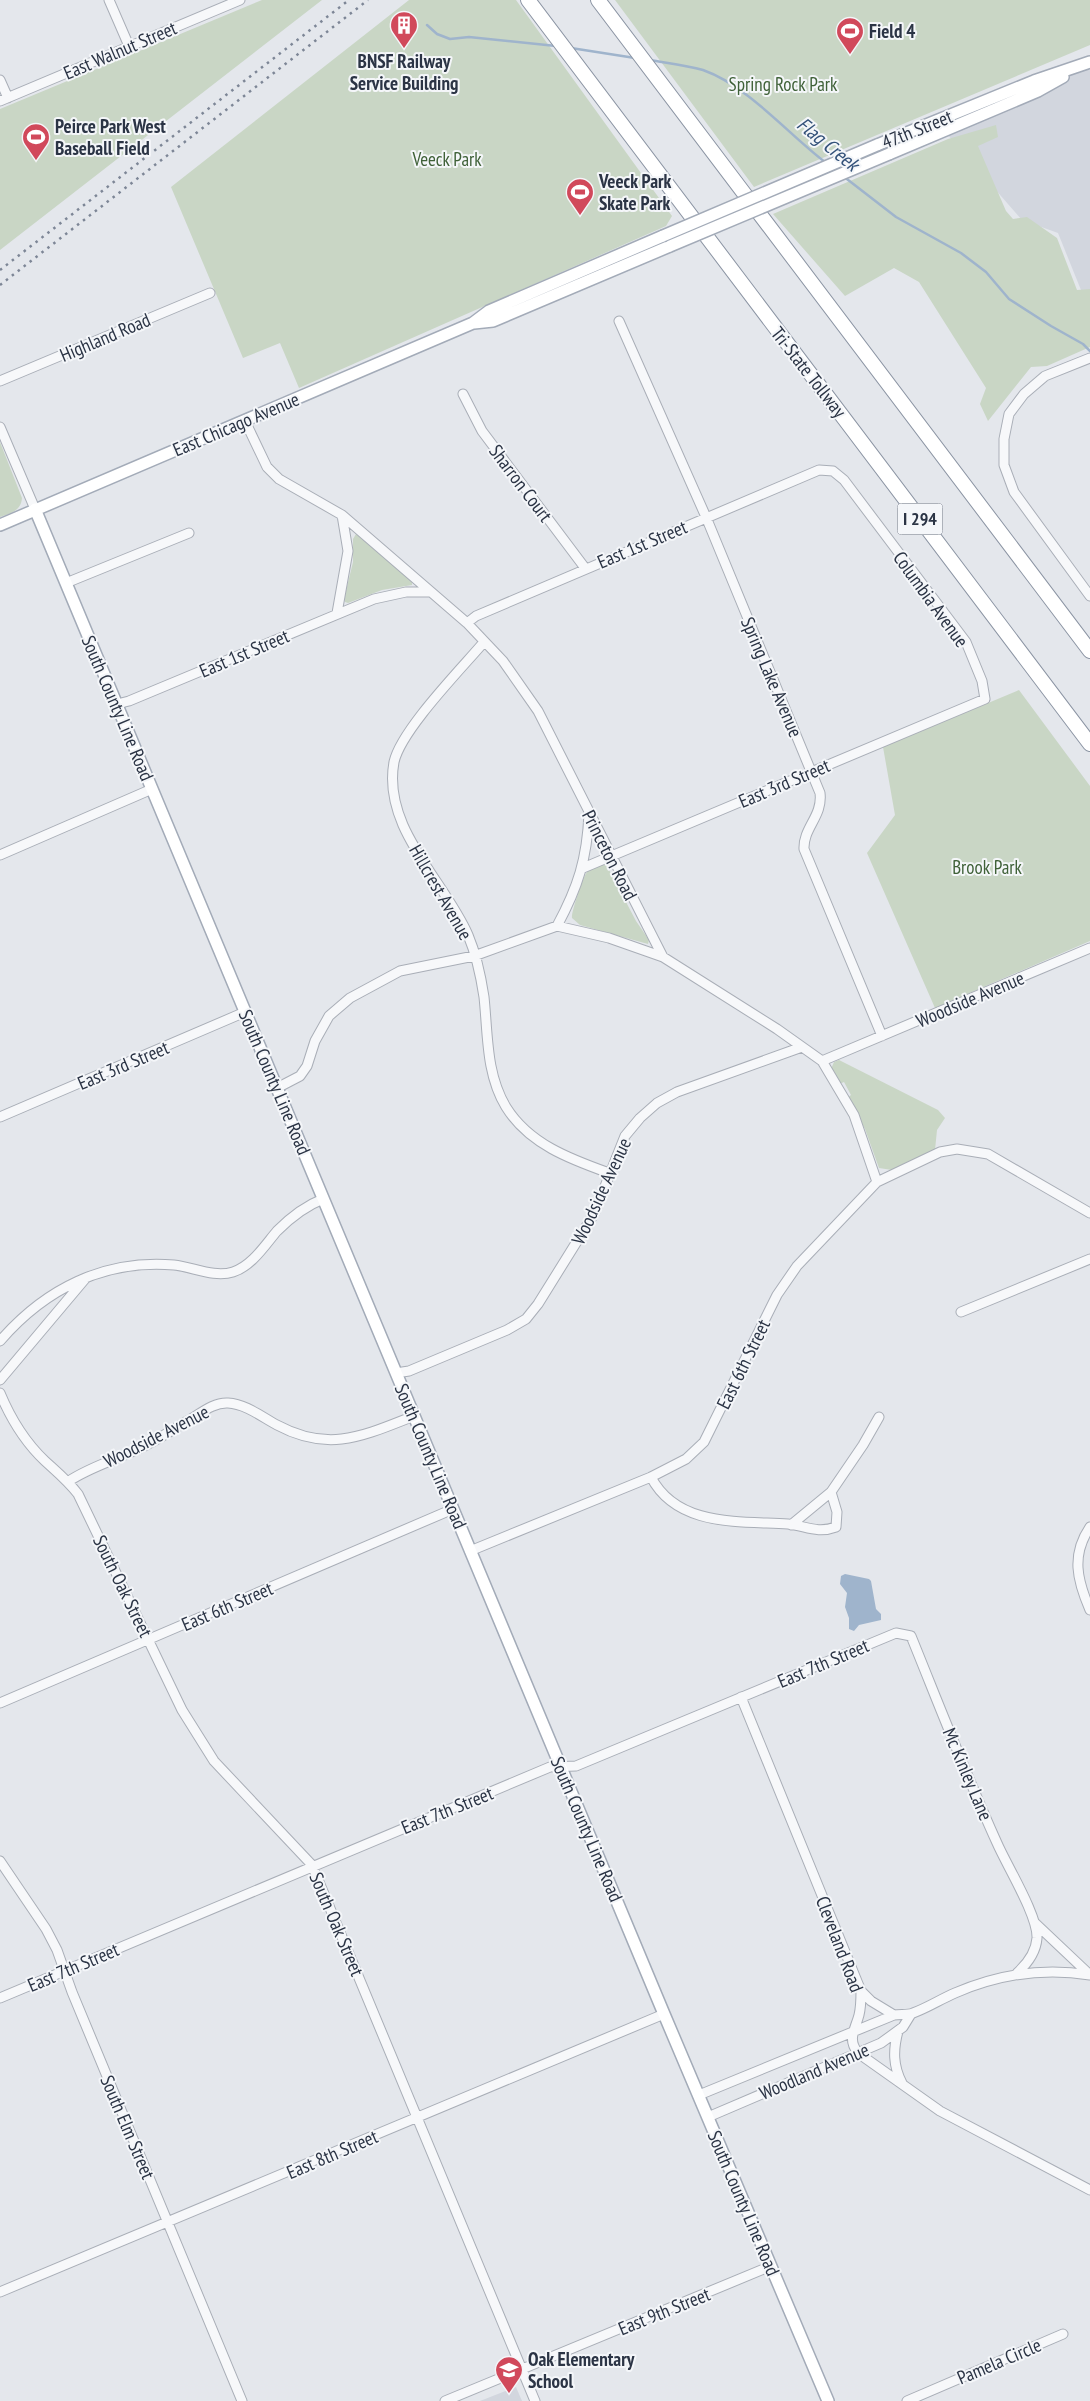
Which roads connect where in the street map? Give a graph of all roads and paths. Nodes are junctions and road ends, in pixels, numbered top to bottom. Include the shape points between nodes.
1 (110, 0) edge
2 (240, 0) edge
3 (528, 0) edge
4 (598, 0) edge
5 (129, 46) junction
6 (1090, 62) edge
7 (0, 80) edge
8 (4, 99) edge
9 (663, 236) joint
10 (670, 246) joint
11 (210, 293) dead end
12 (619, 321) dead end
13 (473, 323) junction
14 (1090, 358) edge
15 (0, 381) edge
16 (463, 394) dead end
17 (245, 420) junction
18 (0, 427) edge
19 (820, 470) joint
20 (35, 510) junction
21 (342, 516) junction
22 (706, 517) junction
23 (0, 525) edge
24 (189, 533) dead end
25 (585, 568) junction
26 (66, 583) junction
27 (430, 592) junction
28 (1090, 596) edge
29 (337, 613) junction
30 (467, 623) junction
31 (484, 642) junction
32 (1090, 651) edge
33 (984, 699) joint
34 (117, 704) junction
35 (1090, 744) edge
36 (812, 772) junction
37 (152, 789) junction
38 (589, 814) junction
39 (0, 855) edge
40 (611, 856) junction
41 (583, 868) junction
42 (557, 926) junction
43 (1090, 948) edge
44 (474, 956) junction
45 (662, 957) junction
46 (245, 1012) junction
47 (882, 1036) junction
48 (802, 1047) junction
49 (822, 1061) junction
50 (277, 1088) junction
51 (0, 1117) edge
52 (609, 1173) junction
53 (878, 1182) junction
54 (323, 1199) junction
55 (1090, 1213) edge
56 (1090, 1259) edge
57 (87, 1277) junction
58 (961, 1312) dead end
59 (0, 1341) edge
60 (396, 1372) junction
61 (0, 1380) edge
62 (0, 1393) edge
63 (414, 1416) junction
64 (879, 1417) dead end
65 (651, 1477) junction
66 (69, 1481) junction
67 (831, 1492) junction
68 (453, 1509) junction
69 (791, 1525) junction
70 (1090, 1527) edge
71 (470, 1551) junction
72 (1090, 1610) edge
73 (896, 1633) joint
74 (148, 1640) junction
75 (741, 1697) junction
76 (0, 1703) edge
77 (561, 1767) junction
78 (0, 1861) edge
79 (312, 1865) junction
80 (1035, 1923) junction
81 (64, 1971) junction
82 (1017, 1973) junction
83 (1090, 1975) edge
84 (861, 1991) junction
85 (0, 1998) edge
86 (664, 2014) junction
87 (912, 2014) junction
88 (894, 2016) junction
89 (898, 2031) junction
90 (852, 2033) junction
91 (858, 2053) junction
92 (902, 2084) junction
93 (698, 2095) junction
94 (708, 2117) junction
95 (417, 2118) junction
96 (1090, 2190) edge
97 (168, 2222) junction
98 (772, 2266) junction
99 (0, 2292) edge
100 (1063, 2334) dead end
101 (522, 2369) junction
102 (242, 2401) edge
103 (445, 2401) edge
104 (535, 2401) edge
105 (828, 2401) edge
106 (907, 2401) edge

1 - 5 street
2 - 5 street, East Walnut Street
3 - 35 highway, Tri-State Tollway / I 294
4 - 32 highway
5 - 8 street, East Walnut Street
6 - 9 main road, 47th Street, bridge via 1034,81
6 - 10 main road, 47th Street, bridge via 1038,91
7 - 8 street
9 - 13 main road, East Chicago Avenue via 489,311
10 - 13 main road, East Chicago Avenue via 493,321
11 - 15 street, Highland Road
12 - 22 street, Spring Lake Avenue
13 - 17 main road, East Chicago Avenue
14 - 28 street via 1045,376 1024,394 1009,414 1004,439 1004,465 1014,492
16 - 25 street, Sharron Court via 482,431
17 - 20 main road, East Chicago Avenue
17 - 21 street, Princeton Road via 267,467 279,478
18 - 20 street
19 - 22 street, East 1st Street
19 - 33 street, Columbia Avenue via 833,471 844,480 966,642 982,681
20 - 23 main road, East Chicago Avenue
20 - 26 main road, South County Line Road
21 - 27 street, Princeton Road
21 - 29 street via 348,551
22 - 25 street, East 1st Street
22 - 36 street, Spring Lake Avenue
24 - 26 street
25 - 30 street, East 1st Street via 476,616
26 - 34 main road, South County Line Road
27 - 29 street, East 1st Street via 406,592 374,599
27 - 30 street, Princeton Road
29 - 34 street, East 1st Street via 129,702
30 - 31 street, Princeton Road
31 - 38 street, Princeton Road via 538,711
31 - 44 street, Hillcrest Avenue via 424,712 400,746 394,762 394,788 407,833 459,917
33 - 36 street, East 3rd Street
34 - 37 main road, South County Line Road
36 - 40 street, East 3rd Street
36 - 47 street, Spring Lake Avenue via 821,802 804,849
37 - 39 street
37 - 46 main road, South County Line Road
38 - 40 street, Princeton Road
38 - 41 street
40 - 41 street, East 3rd Street
40 - 45 street, Princeton Road
41 - 42 street
42 - 44 street
42 - 45 street via 608,938
43 - 47 street, Woodside Avenue
44 - 50 street via 400,971 350,998 329,1016 300,1076
44 - 52 street, Hillcrest Avenue via 483,995 490,1070 506,1107 531,1135 550,1148
45 - 48 street
46 - 50 main road, South County Line Road
46 - 51 street, East 3rd Street
47 - 49 street, Woodside Avenue
48 - 49 street
48 - 52 street, Woodside Avenue via 692,1086 657,1103 625,1136
49 - 53 street via 854,1115
50 - 54 main road, South County Line Road
52 - 60 street, Woodside Avenue via 594,1214 526,1319 409,1371
53 - 55 street, East 6th Street via 940,1152 957,1149 988,1154
53 - 65 street, East 6th Street via 796,1266 777,1295 704,1442 686,1459
54 - 57 street via 294,1216 247,1264 235,1271 216,1274 177,1265 143,1264
54 - 60 main road, South County Line Road
56 - 58 street
57 - 59 street via 40,1301
57 - 61 street
60 - 63 main road, South County Line Road
62 - 66 street, South Oak Street via 28,1440 44,1460
63 - 66 street, Woodside Avenue via 357,1438 319,1440 279,1426 236,1404 217,1404 138,1449
63 - 68 main road, South County Line Road
64 - 67 street
65 - 69 street via 669,1500 698,1515 715,1520
65 - 71 street, East 6th Street
66 - 74 street, South Oak Street
67 - 69 street
67 - 69 street via 837,1512 836,1527 824,1531
68 - 71 main road, South County Line Road
68 - 74 street, East 6th Street
70 - 72 street via 1082,1539 1076,1568
71 - 77 main road, South County Line Road
73 - 75 street, East 7th Street
73 - 80 street, Mc Kinley Lane via 910,1636 997,1844
74 - 76 street, East 6th Street
74 - 79 street, South Oak Street via 182,1710 214,1761
75 - 77 street, East 7th Street via 576,1766
75 - 84 street, Cleveland Road
77 - 79 street, East 7th Street via 550,1767
77 - 86 main road, South County Line Road
78 - 81 street, South Elm Street via 46,1929
79 - 81 street, East 7th Street
79 - 95 street, South Oak Street
80 - 82 street, Mc Kinley Lane via 1037,1938 1033,1952
80 - 83 street, Mc Kinley Lane
81 - 85 street, East 7th Street
81 - 97 street, South Elm Street
82 - 83 street, Woodland Avenue via 1063,1971
82 - 87 street, Woodland Avenue via 973,1986
84 - 88 street
84 - 90 street, Cleveland Road via 859,2016
86 - 93 main road, South County Line Road
86 - 95 street, East 8th Street
87 - 88 street, Woodland Avenue
87 - 89 street, Woodland Avenue
88 - 90 street, Woodland Avenue
89 - 91 street, Woodland Avenue
89 - 92 street via 894,2054
90 - 91 street via 851,2040
90 - 93 street, Woodland Avenue
91 - 92 street
91 - 94 street, Woodland Avenue
92 - 96 street via 940,2111
93 - 94 main road, South County Line Road
94 - 98 main road, South County Line Road
95 - 97 street, East 8th Street
95 - 101 street, South Oak Street
97 - 99 street, East 8th Street
97 - 102 street, South Elm Street
98 - 101 street, East 9th Street
98 - 105 main road, South County Line Road
100 - 106 street, Pamela Circle
101 - 103 street, East 9th Street
101 - 104 street, South Oak Street

